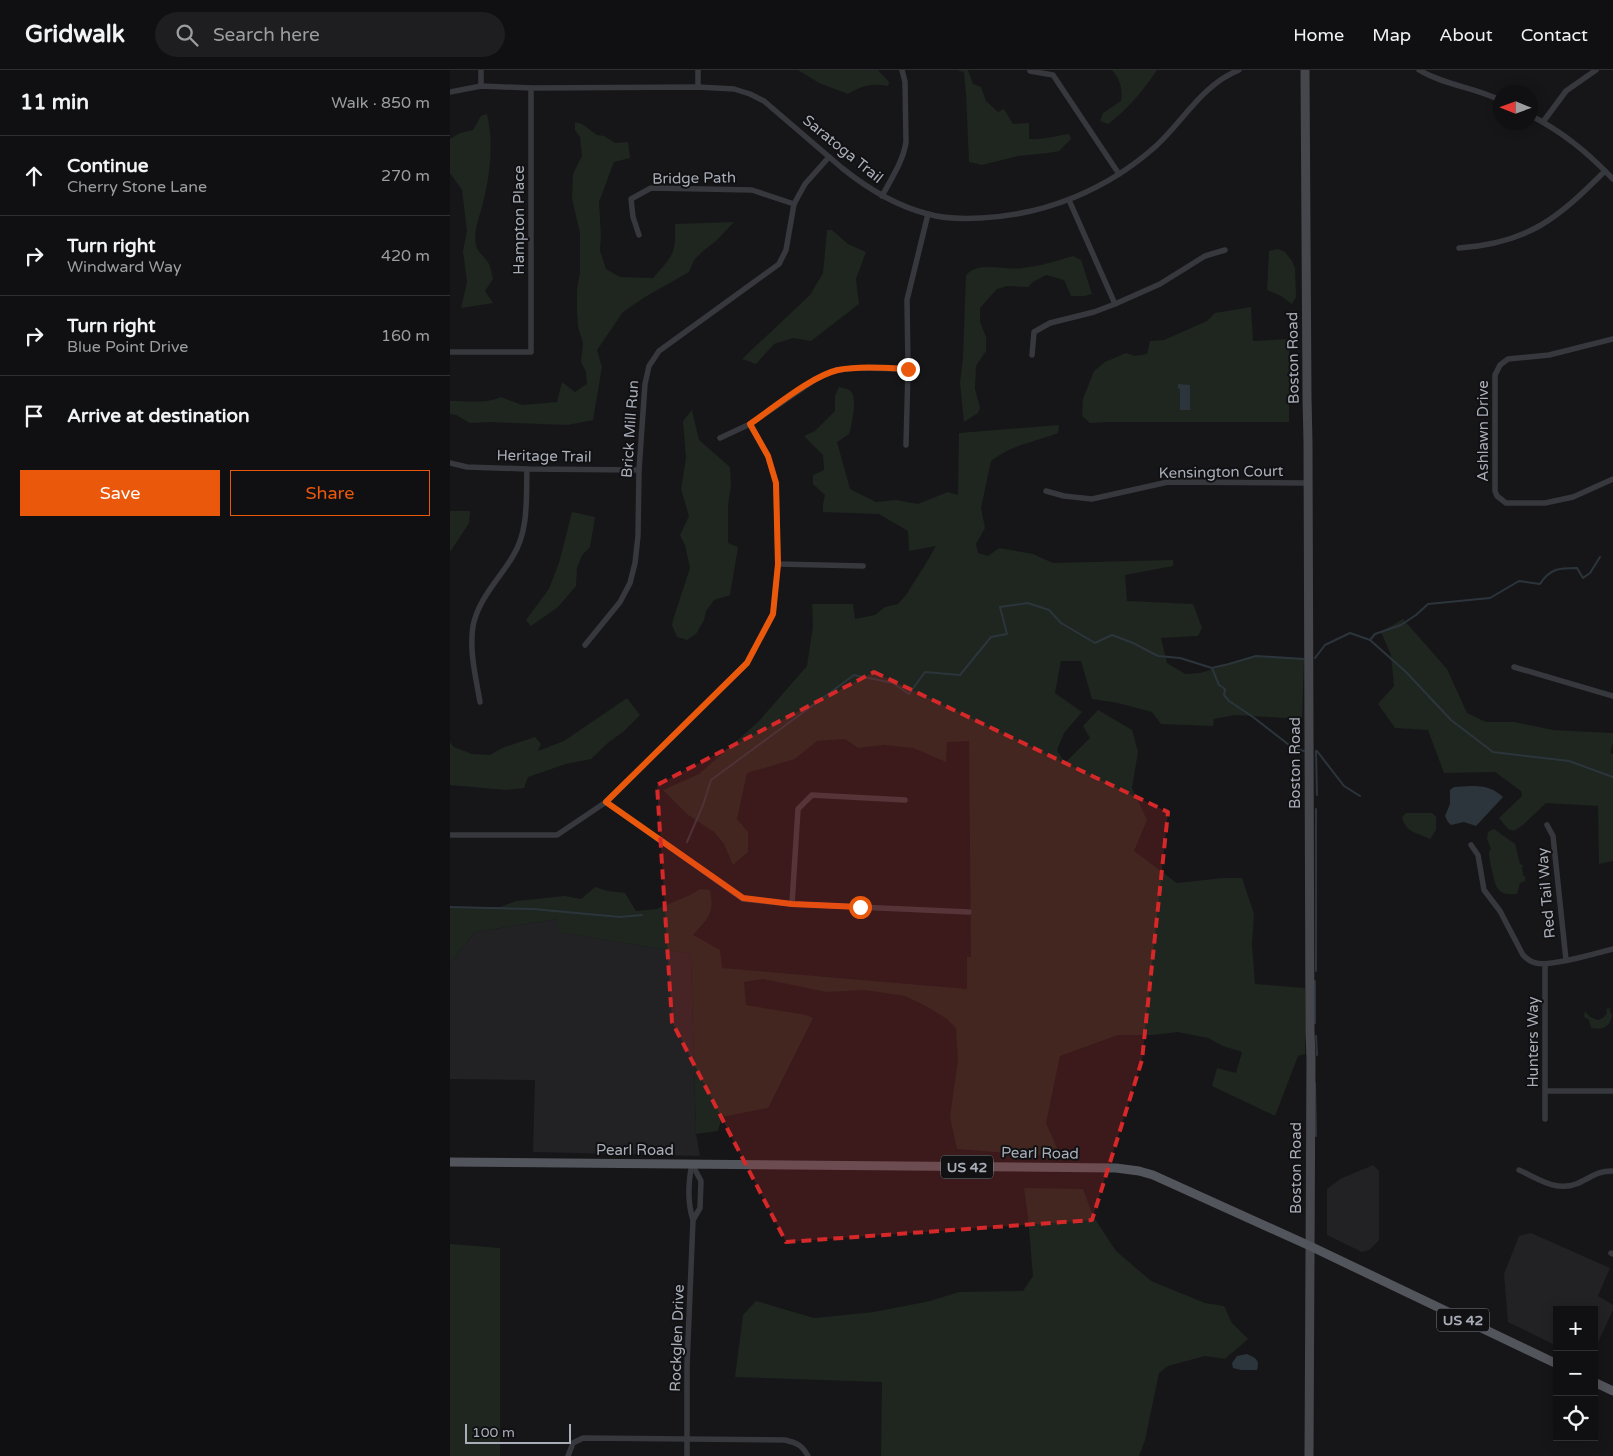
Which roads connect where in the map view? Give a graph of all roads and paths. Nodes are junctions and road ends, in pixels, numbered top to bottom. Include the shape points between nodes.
1 (481, 70) edge
2 (698, 70) edge
3 (902, 70) edge
4 (1239, 70) edge
5 (1305, 70) edge
6 (1419, 70) edge
7 (1596, 70) edge
8 (1030, 71) dead end
9 (1226, 72) edge
10 (481, 86) junction
11 (698, 87) junction
12 (531, 88) junction
13 (450, 92) edge
14 (1493, 97) edge
15 (1538, 119) edge
16 (1543, 122) junction
17 (829, 157) junction
18 (1605, 171) junction
19 (1119, 174) junction
20 (1613, 179) edge
21 (882, 196) junction
22 (1069, 200) junction
23 (794, 204) junction
24 (928, 214) junction
25 (639, 235) dead end
26 (1459, 248) dead end
27 (1225, 250) dead end
28 (1115, 304) junction
29 (1613, 339) edge
30 (450, 352) edge
31 (1032, 355) dead end
32 (908, 369) junction
33 (750, 424) junction
34 (720, 438) dead end
35 (906, 444) dead end
36 (450, 463) edge
37 (527, 470) junction
38 (639, 470) junction
39 (1613, 479) edge
40 (1308, 483) junction
41 (1046, 491) dead end
42 (778, 564) junction
43 (863, 566) dead end
44 (584, 645) dead end
45 (1514, 667) dead end
46 (1613, 696) edge
47 (480, 702) dead end
48 (905, 800) dead end
49 (606, 802) junction
50 (1548, 825) dead end
51 (450, 835) edge
52 (1471, 845) dead end
53 (792, 904) junction
54 (969, 912) dead end
55 (1613, 948) edge
56 (1566, 960) junction
57 (1545, 964) junction
58 (1546, 1091) junction
59 (1613, 1091) edge
60 (1545, 1119) dead end
61 (450, 1162) edge
62 (692, 1164) junction
63 (1519, 1170) dead end
64 (1613, 1171) edge
65 (693, 1220) junction
66 (1310, 1246) junction
67 (1553, 1362) edge
68 (1598, 1384) edge
69 (1613, 1391) edge
70 (688, 1438) junction
71 (568, 1456) edge
72 (687, 1456) edge
73 (808, 1456) edge
74 (1309, 1456) edge

1 - 10 street
2 - 11 street
3 - 21 street via 906,82 905,152
4 - 9 street, Saratoga Trail
5 - 40 street, Boston Road
6 - 14 street via 1430,77
7 - 16 street via 1566,91
8 - 19 street via 1054,75
9 - 19 street, Saratoga Trail via 1201,95 1172,130 1139,161
10 - 12 street, Saratoga Trail
10 - 13 street, Saratoga Trail
11 - 12 street, Saratoga Trail
11 - 17 street, Saratoga Trail via 734,90 764,101
12 - 30 street, Hampton Place via 532,352
15 - 16 street
16 - 18 street via 1571,140
17 - 21 street, Saratoga Trail
17 - 23 street, Brick Mill Run via 805,184
18 - 20 street
18 - 26 street via 1572,204 1544,224 1502,241
19 - 22 street, Saratoga Trail
21 - 24 street, Saratoga Trail
22 - 24 street, Saratoga Trail via 1005,216 968,218
22 - 28 street
23 - 25 street, Bridge Path via 752,190 651,188 631,199 632,217
23 - 38 street, Brick Mill Run via 786,250 779,264 659,351 649,366
24 - 32 street via 906,300
27 - 28 street via 1205,256 1160,284
28 - 31 street via 1050,323 1034,332
29 - 39 street, Ashlawn Drive via 1549,355 1502,362 1495,375 1495,486 1497,496 1511,504 1559,501
32 - 33 street via 836,370 816,378
32 - 35 street
33 - 34 street
33 - 42 street via 768,456 776,483
36 - 37 street, Heritage Trail via 468,468
37 - 38 street, Heritage Trail
37 - 47 street via 523,534 474,625 472,654
38 - 44 street, Brick Mill Run via 636,563 630,583 620,602
40 - 41 street, Kensington Court via 1168,482 1092,499
40 - 66 street, Boston Road
42 - 43 street
42 - 49 street via 773,614 747,663
45 - 46 street
48 - 53 street via 812,796 798,809
49 - 51 street via 557,835
49 - 53 street via 743,898
50 - 56 street, Red Tail Way via 1552,836
52 - 57 street via 1478,855 1484,890 1500,911 1523,956 1536,964
53 - 54 street
55 - 56 street
56 - 57 street
57 - 58 street, Hunters Way
58 - 59 street
58 - 60 street, Hunters Way
61 - 62 main road, Pearl Road / US 42
62 - 65 street, Rockglen Drive via 688,1180
62 - 65 street, Rockglen Drive via 701,1180 700,1208
62 - 66 main road, Pearl Road / US 42 via 1116,1168 1139,1171
63 - 64 street via 1561,1186
65 - 70 street, Rockglen Drive
66 - 67 main road, Pearl Road / US 42
66 - 74 street, Boston Road
68 - 69 main road
70 - 71 street via 583,1438 574,1443
70 - 72 street, Rockglen Drive
70 - 73 street via 785,1440 797,1442

